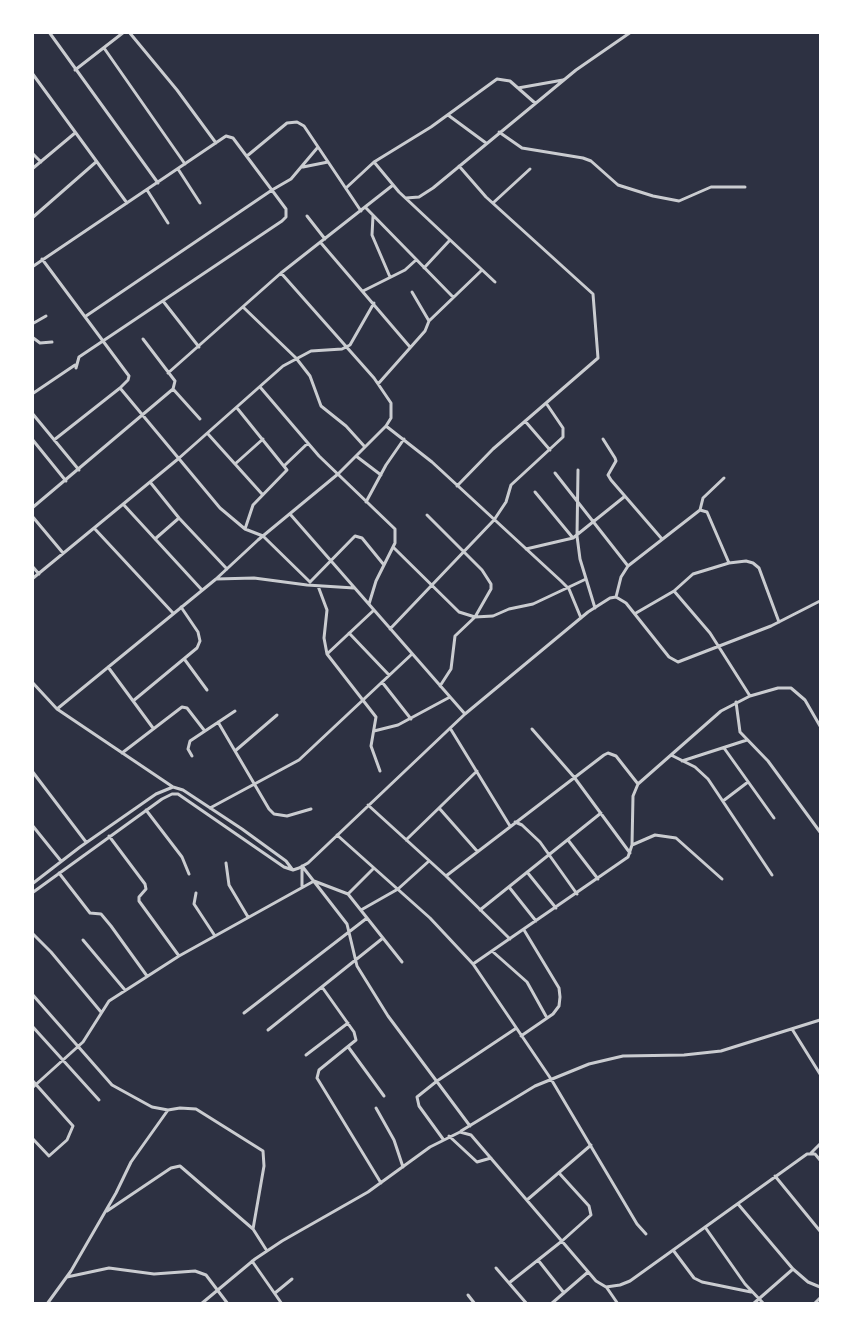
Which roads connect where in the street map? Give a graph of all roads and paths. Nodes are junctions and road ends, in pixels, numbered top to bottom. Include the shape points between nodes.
1 (49, 32) edge
2 (124, 32) edge
3 (129, 32) edge
4 (631, 32) edge
5 (104, 48) junction
6 (75, 70) junction
7 (32, 73) edge
8 (563, 80) junction
9 (518, 88) junction
10 (535, 103) junction
11 (448, 115) junction
12 (499, 132) junction
13 (75, 133) junction
14 (216, 143) junction
15 (486, 143) junction
16 (318, 147) junction
17 (32, 153) edge
18 (247, 156) junction
19 (41, 162) junction
20 (96, 162) junction
21 (328, 162) junction
22 (374, 162) junction
23 (185, 164) junction
24 (304, 166) junction
25 (459, 166) junction
26 (32, 169) edge
27 (178, 169) junction
28 (530, 169) dead end
29 (158, 183) junction
30 (393, 185) junction
31 (346, 188) junction
32 (745, 188) dead end
33 (147, 190) junction
34 (272, 190) junction
35 (406, 198) junction
36 (200, 203) dead end
37 (493, 203) junction
38 (127, 204) junction
39 (366, 208) junction
40 (361, 211) junction
41 (373, 215) junction
42 (307, 216) dead end
43 (32, 218) edge
44 (168, 223) dead end
45 (325, 240) junction
46 (450, 240) junction
47 (321, 243) junction
48 (42, 258) junction
49 (416, 260) junction
50 (32, 267) edge
51 (424, 268) junction
52 (482, 270) junction
53 (280, 272) junction
54 (390, 277) junction
55 (495, 282) dead end
56 (364, 291) junction
57 (412, 292) dead end
58 (453, 297) junction
59 (164, 301) junction
60 (374, 303) junction
61 (243, 307) junction
62 (46, 316) dead end
63 (86, 316) junction
64 (429, 321) junction
65 (32, 324) edge
66 (32, 337) edge
67 (143, 340) dead end
68 (105, 341) junction
69 (52, 342) dead end
70 (199, 347) junction
71 (347, 347) junction
72 (410, 347) junction
73 (296, 358) junction
74 (168, 373) junction
75 (378, 384) junction
76 (260, 387) junction
77 (120, 388) junction
78 (173, 389) junction
79 (32, 394) edge
80 (546, 403) junction
81 (237, 408) junction
82 (32, 413) edge
83 (143, 415) junction
84 (200, 418) dead end
85 (525, 421) junction
86 (386, 426) junction
87 (208, 434) junction
88 (32, 439) edge
89 (263, 439) junction
90 (404, 439) junction
91 (603, 439) dead end
92 (54, 440) junction
93 (308, 443) junction
94 (365, 447) junction
95 (550, 450) junction
96 (356, 456) junction
97 (178, 459) junction
98 (234, 464) junction
99 (285, 466) junction
100 (79, 470) junction
101 (578, 470) dead end
102 (555, 473) dead end
103 (338, 474) junction
104 (381, 475) junction
105 (724, 478) dead end
106 (66, 481) junction
107 (150, 482) junction
108 (457, 486) junction
109 (535, 492) dead end
110 (262, 494) junction
111 (624, 497) junction
112 (366, 502) junction
113 (577, 503) junction
114 (122, 504) junction
115 (32, 508) edge
116 (700, 510) junction
117 (290, 514) junction
118 (427, 515) dead end
119 (32, 516) edge
120 (179, 518) junction
121 (494, 520) junction
122 (594, 523) junction
123 (94, 528) junction
124 (245, 528) junction
125 (263, 536) junction
126 (575, 537) junction
127 (155, 539) junction
128 (662, 539) junction
129 (393, 547) junction
130 (526, 549) junction
131 (464, 552) junction
132 (63, 553) junction
133 (332, 560) junction
134 (729, 563) junction
135 (384, 565) junction
136 (32, 566) edge
137 (628, 566) junction
138 (226, 569) junction
139 (39, 574) junction
140 (32, 579) edge
141 (216, 579) junction
142 (586, 579) junction
143 (308, 584) junction
144 (318, 586) junction
145 (432, 586) junction
146 (355, 588) junction
147 (568, 588) junction
148 (202, 590) junction
149 (674, 591) junction
150 (616, 597) junction
151 (820, 601) edge
152 (369, 604) junction
153 (181, 607) junction
154 (595, 608) junction
155 (374, 610) junction
156 (174, 613) junction
157 (636, 613) junction
158 (475, 617) junction
159 (582, 618) junction
160 (779, 622) junction
161 (390, 629) junction
162 (349, 633) junction
163 (719, 645) junction
164 (327, 654) junction
165 (412, 654) junction
166 (185, 660) junction
167 (108, 667) junction
168 (389, 675) junction
169 (32, 682) edge
170 (382, 682) junction
171 (440, 686) junction
172 (207, 690) dead end
173 (750, 696) junction
174 (450, 697) junction
175 (362, 699) junction
176 (133, 701) junction
177 (736, 702) junction
178 (57, 709) junction
179 (235, 711) dead end
180 (465, 714) junction
181 (277, 715) dead end
182 (411, 719) junction
183 (218, 722) junction
184 (820, 726) edge
185 (153, 728) junction
186 (450, 728) junction
187 (532, 729) dead end
188 (204, 730) junction
189 (374, 731) junction
190 (748, 740) junction
191 (724, 748) junction
192 (235, 751) junction
193 (122, 752) junction
194 (670, 755) junction
195 (192, 756) dead end
196 (682, 761) junction
197 (32, 771) edge
198 (380, 771) dead end
199 (477, 771) junction
200 (574, 777) junction
201 (748, 782) junction
202 (254, 783) junction
203 (638, 784) junction
204 (173, 787) junction
205 (723, 801) junction
206 (368, 805) junction
207 (210, 808) junction
208 (438, 808) junction
209 (311, 809) dead end
210 (146, 810) junction
211 (601, 813) junction
212 (774, 818) dead end
213 (515, 822) junction
214 (32, 825) edge
215 (510, 826) junction
216 (820, 832) edge
217 (336, 835) junction
218 (109, 836) junction
219 (406, 840) junction
220 (568, 840) junction
221 (86, 842) junction
222 (632, 845) junction
223 (478, 851) junction
224 (630, 853) junction
225 (550, 855) junction
226 (61, 861) junction
227 (429, 861) junction
228 (226, 863) dead end
229 (302, 866) junction
230 (374, 868) junction
231 (293, 870) junction
232 (528, 872) junction
233 (58, 873) junction
234 (188, 874) dead end
235 (772, 875) dead end
236 (446, 876) junction
237 (32, 878) edge
238 (722, 878) dead end
239 (598, 879) junction
240 (314, 881) junction
241 (34, 883) edge
242 (302, 886) junction
243 (508, 887) junction
244 (398, 889) junction
245 (32, 893) edge
246 (196, 893) dead end
247 (348, 894) junction
248 (577, 894) junction
249 (556, 908) junction
250 (361, 910) junction
251 (480, 910) junction
252 (248, 917) junction
253 (367, 918) junction
254 (537, 921) junction
255 (524, 930) junction
256 (349, 931) junction
257 (32, 933) edge
258 (215, 936) junction
259 (383, 938) junction
260 (510, 939) junction
261 (83, 940) dead end
262 (492, 952) junction
263 (179, 956) junction
264 (355, 960) junction
265 (402, 962) dead end
266 (473, 964) junction
267 (147, 976) junction
268 (322, 987) junction
269 (124, 990) junction
270 (32, 994) edge
271 (102, 1012) junction
272 (244, 1013) dead end
273 (547, 1018) junction
274 (820, 1020) edge
275 (348, 1023) junction
276 (32, 1026) edge
277 (515, 1029) junction
278 (792, 1029) junction
279 (268, 1030) dead end
280 (521, 1036) junction
281 (79, 1046) junction
282 (349, 1048) junction
283 (306, 1055) dead end
284 (64, 1060) junction
285 (820, 1074) edge
286 (551, 1078) junction
287 (32, 1080) edge
288 (437, 1081) junction
289 (36, 1085) junction
290 (32, 1088) edge
291 (384, 1096) dead end
292 (99, 1100) dead end
293 (376, 1108) dead end
294 (168, 1110) junction
295 (470, 1126) junction
296 (460, 1132) junction
297 (449, 1136) junction
298 (32, 1138) edge
299 (443, 1139) junction
300 (820, 1144) edge
301 (591, 1145) junction
302 (811, 1153) junction
303 (491, 1158) junction
304 (820, 1160) edge
305 (403, 1167) junction
306 (559, 1172) junction
307 (775, 1176) junction
308 (381, 1183) junction
309 (526, 1200) junction
310 (738, 1204) junction
311 (105, 1212) junction
312 (705, 1227) junction
313 (253, 1229) junction
314 (820, 1231) edge
315 (646, 1234) dead end
316 (562, 1241) junction
317 (673, 1250) junction
318 (267, 1251) junction
319 (538, 1260) junction
320 (252, 1261) junction
321 (496, 1268) dead end
322 (793, 1270) junction
323 (588, 1272) junction
324 (67, 1278) junction
325 (292, 1279) dead end
326 (509, 1283) junction
327 (606, 1287) junction
328 (820, 1287) edge
329 (218, 1290) junction
330 (753, 1292) junction
331 (275, 1293) junction
332 (564, 1293) junction
333 (468, 1295) dead end
334 (758, 1298) junction
335 (820, 1298) edge
336 (47, 1304) edge
337 (202, 1304) edge
338 (228, 1304) edge
339 (282, 1304) edge
340 (474, 1304) edge
341 (526, 1304) edge
342 (550, 1304) edge
343 (618, 1304) edge
344 (753, 1304) edge
345 (764, 1304) edge
346 (814, 1304) edge

1 - 6 street
2 - 5 street
3 - 14 street
4 - 8 street
5 - 6 street
5 - 23 street
6 - 29 street
7 - 13 street
8 - 9 street
8 - 10 street
9 - 10 street
9 - 11 street via 510,81 497,79
10 - 12 street
11 - 15 street
11 - 22 street
12 - 15 street
12 - 32 street via 522,148 591,161 618,185 653,196 679,201 710,187
13 - 19 street
13 - 20 street
14 - 18 street via 226,136 233,138
14 - 23 street
15 - 25 street
16 - 18 street via 304,126 292,122
16 - 21 street
16 - 24 street
17 - 19 street
18 - 34 street
19 - 26 street
20 - 38 street
20 - 43 street
21 - 24 street
21 - 31 street
22 - 30 street
22 - 31 street
23 - 27 street
24 - 34 street via 291,179
25 - 35 street via 424,195
25 - 37 street
27 - 29 street
27 - 36 street
28 - 37 street
29 - 33 street
30 - 35 street
30 - 39 street
31 - 40 street
33 - 38 street
33 - 44 street
34 - 59 street via 286,209 286,217
34 - 63 street
35 - 46 street
37 - 80 street via 593,294 598,358
38 - 48 street
39 - 40 street
39 - 41 street
40 - 45 street
41 - 49 street
41 - 54 street via 372,235
42 - 45 street
45 - 47 street
46 - 51 street
46 - 52 street
47 - 53 street
47 - 56 street
48 - 50 street
48 - 63 street
49 - 51 street
49 - 54 street
51 - 58 street
52 - 55 street
52 - 58 street
53 - 61 street
53 - 71 street
54 - 56 street
56 - 60 street
57 - 64 street
58 - 64 street
59 - 68 street
59 - 70 street
60 - 71 street
60 - 72 street
61 - 70 street
61 - 73 street
62 - 65 street
63 - 68 street
64 - 72 street
66 - 69 street via 40,343
67 - 74 street
68 - 77 street via 128,372 128,380
68 - 79 street via 80,357 76,366
70 - 74 street
71 - 73 street via 311,352
71 - 75 street
72 - 75 street
73 - 76 street
73 - 94 street via 310,376 321,406
74 - 78 street via 175,381
75 - 86 street via 391,403 392,412
76 - 81 street
76 - 93 street
77 - 83 street
77 - 92 street
78 - 83 street
78 - 84 street
80 - 85 street
80 - 95 street via 564,433
81 - 87 street
81 - 89 street
82 - 92 street
83 - 97 street
83 - 100 street
85 - 95 street
85 - 108 street
86 - 90 street
86 - 94 street
87 - 97 street
87 - 98 street
88 - 106 street
89 - 98 street
89 - 99 street
90 - 104 street
90 - 108 street
91 - 111 street via 616,461 608,475
92 - 100 street
93 - 99 street
93 - 103 street
94 - 96 street
95 - 121 street via 511,485 506,502
96 - 103 street
96 - 104 street
97 - 107 street
97 - 124 street via 220,508
98 - 110 street
99 - 110 street via 286,473
100 - 106 street
101 - 113 street
102 - 113 street
103 - 112 street
103 - 117 street
104 - 112 street
105 - 116 street via 703,498
106 - 115 street
107 - 114 street
107 - 120 street
108 - 121 street
109 - 126 street
110 - 124 street via 253,505
111 - 122 street
111 - 128 street
112 - 129 street via 395,530
113 - 122 street
113 - 126 street
114 - 123 street
114 - 127 street
116 - 128 street
116 - 134 street via 707,512
117 - 125 street
117 - 133 street
118 - 131 street
119 - 132 street
120 - 127 street
120 - 138 street
121 - 130 street
121 - 131 street
122 - 126 street
122 - 137 street
123 - 132 street
123 - 156 street
124 - 125 street
125 - 138 street
125 - 143 street
126 - 130 street
126 - 142 street
127 - 148 street
128 - 137 street
129 - 135 street
129 - 145 street
130 - 147 street
131 - 145 street
131 - 158 street via 491,584
132 - 139 street
133 - 135 street via 351,538 359,536
133 - 143 street
133 - 146 street
134 - 149 street via 693,574
134 - 160 street via 753,563 759,568
135 - 152 street
136 - 139 street
137 - 150 street via 621,577
138 - 141 street
139 - 140 street
141 - 143 street via 254,578
141 - 148 street
142 - 147 street
142 - 154 street
143 - 144 street
144 - 146 street
144 - 164 street via 327,610 324,638
145 - 158 street via 459,612
145 - 161 street
146 - 152 street
147 - 158 street via 533,604 493,616
147 - 159 street
148 - 153 street
149 - 157 street
149 - 163 street
150 - 154 street
150 - 157 street via 622,598
151 - 160 street
152 - 155 street
153 - 156 street
153 - 166 street via 198,632 200,641
154 - 159 street
155 - 161 street
155 - 162 street
156 - 167 street
157 - 163 street via 673,660 686,660
158 - 171 street via 455,636 451,669
159 - 180 street
160 - 163 street
161 - 165 street
162 - 164 street
162 - 168 street
163 - 173 street
164 - 175 street
165 - 168 street
165 - 171 street
166 - 172 street
166 - 176 street
167 - 176 street
167 - 178 street
168 - 170 street
169 - 178 street
170 - 175 street
170 - 182 street
171 - 174 street
173 - 177 street
173 - 184 street via 791,688 805,700
174 - 180 street
174 - 182 street
175 - 189 street via 376,717
175 - 202 street via 299,760
176 - 185 street
177 - 190 street via 738,726
177 - 194 street
178 - 193 street
179 - 183 street
180 - 186 street
181 - 192 street
182 - 189 street via 398,726
183 - 188 street
183 - 192 street
185 - 188 street via 182,707 187,708
185 - 193 street
186 - 199 street
186 - 206 street
187 - 200 street
188 - 195 street via 190,741 188,749
189 - 198 street via 371,746
190 - 191 street
190 - 216 street via 768,761
191 - 196 street
191 - 201 street
192 - 202 street
193 - 204 street
194 - 196 street
194 - 203 street
196 - 205 street via 703,772
197 - 221 street
199 - 208 street
199 - 215 street
200 - 203 street via 608,753 616,756
200 - 211 street
200 - 213 street
201 - 205 street
201 - 212 street
202 - 207 street
202 - 209 street via 274,814 287,816
203 - 222 street via 633,796
204 - 207 street
204 - 221 street via 156,794
205 - 235 street
206 - 217 street
206 - 219 street
207 - 231 street via 286,861
208 - 219 street
208 - 223 street
210 - 218 street
210 - 231 street via 165,797 178,794 280,865
210 - 234 street via 182,857
211 - 220 street
211 - 224 street
213 - 215 street
213 - 225 street via 529,831
214 - 226 street
215 - 223 street
217 - 229 street
217 - 230 street
218 - 233 street
218 - 263 street via 145,884 146,889 138,896 139,901
219 - 227 street
220 - 225 street
220 - 239 street
221 - 226 street
222 - 224 street
222 - 238 street via 655,835 676,838
223 - 236 street
224 - 239 street
225 - 232 street
225 - 248 street
226 - 241 street
227 - 236 street
227 - 244 street
228 - 252 street via 229,885
229 - 231 street
229 - 240 street
229 - 242 street
230 - 244 street
230 - 247 street
232 - 243 street
232 - 249 street
233 - 245 street
233 - 267 street via 90,913 101,914
236 - 251 street
237 - 241 street
239 - 248 street
240 - 242 street
240 - 247 street
240 - 256 street
242 - 252 street
243 - 251 street
243 - 254 street
244 - 250 street
244 - 266 street
246 - 258 street via 194,904
247 - 250 street
248 - 249 street
249 - 254 street
250 - 253 street
251 - 260 street
252 - 258 street
253 - 256 street
253 - 259 street
254 - 255 street
255 - 260 street
255 - 273 street via 559,988 559,1006
256 - 264 street
256 - 272 street
257 - 271 street
258 - 263 street
259 - 264 street
259 - 265 street
260 - 262 street
261 - 269 street
262 - 266 street
262 - 273 street via 527,982
263 - 267 street
264 - 268 street
264 - 288 street via 388,1016
266 - 277 street
267 - 269 street
268 - 275 street
268 - 279 street
269 - 271 street via 109,1001
270 - 281 street
271 - 281 street
273 - 280 street
274 - 278 street
275 - 282 street via 356,1037 355,1044
275 - 283 street
276 - 284 street
277 - 280 street
277 - 288 street
278 - 285 street
278 - 286 street via 721,1050 608,1059
280 - 286 street
281 - 284 street
281 - 294 street via 112,1085 152,1107
282 - 291 street
282 - 308 street via 319,1070 318,1078
284 - 289 street
284 - 292 street
286 - 295 street
286 - 301 street
287 - 289 street
288 - 295 street
288 - 299 street via 417,1101
289 - 290 street
289 - 298 street via 73,1126 67,1140 49,1156
293 - 305 street via 394,1140
294 - 311 street via 131,1162
294 - 313 street via 196,1109 263,1152 264,1166
295 - 296 street
296 - 297 street
296 - 303 street via 471,1135
297 - 299 street
297 - 303 street via 477,1162
299 - 305 street
300 - 302 street
301 - 306 street
301 - 315 street
302 - 304 street
302 - 307 street
303 - 309 street
305 - 308 street
306 - 309 street
306 - 316 street via 591,1210 587,1220
307 - 310 street
307 - 314 street
308 - 318 street
309 - 316 street
310 - 312 street
310 - 322 street
311 - 313 street via 171,1168 180,1166
311 - 324 street
312 - 317 street
312 - 330 street
313 - 318 street
316 - 319 street
316 - 323 street
317 - 327 street via 625,1283
317 - 330 street via 694,1278
318 - 320 street
319 - 326 street
319 - 332 street
320 - 329 street
320 - 331 street
321 - 326 street
322 - 328 street
322 - 334 street
323 - 327 street
323 - 332 street
324 - 329 street via 109,1268 154,1274 195,1271 206,1275
324 - 336 street
325 - 331 street
326 - 341 street
327 - 343 street
329 - 337 street
329 - 338 street
330 - 334 street
331 - 339 street
332 - 342 street
333 - 340 street
334 - 344 street
334 - 345 street
335 - 346 street

